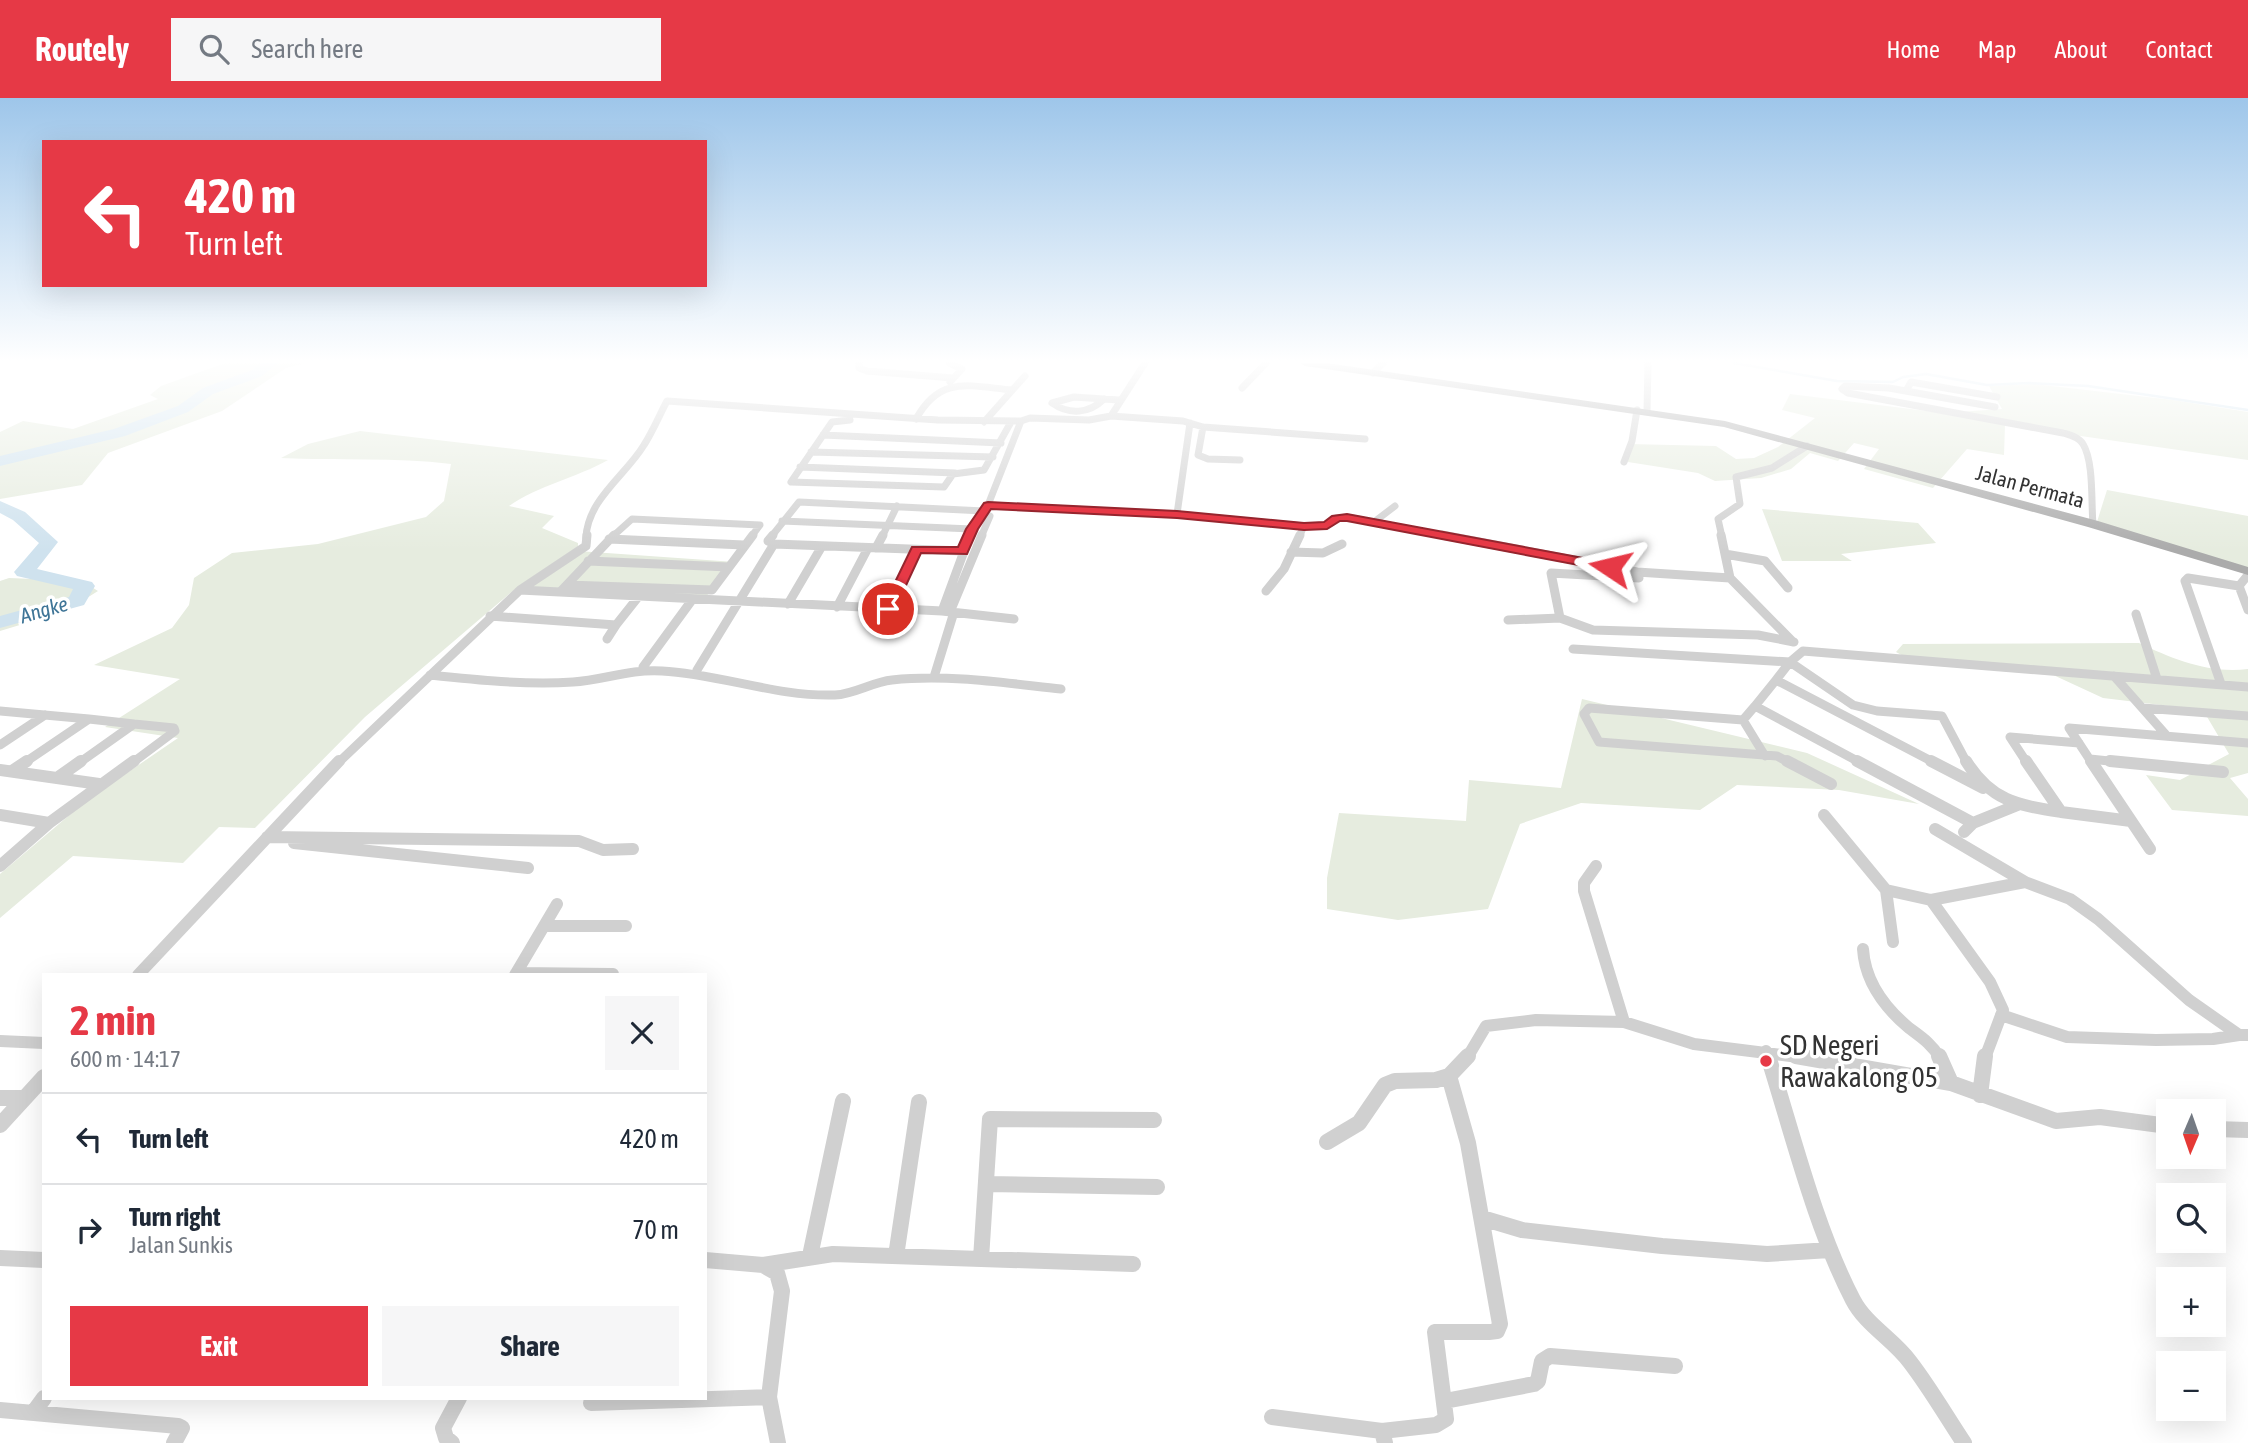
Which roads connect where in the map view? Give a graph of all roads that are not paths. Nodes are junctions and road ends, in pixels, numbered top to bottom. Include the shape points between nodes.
1 (654, 426) edge
2 (829, 426) edge
3 (1008, 426) edge
4 (1019, 426) edge
5 (1190, 426) edge
6 (1199, 426) edge
7 (1637, 426) edge
8 (1732, 426) edge
9 (2026, 426) edge
10 (1203, 427) junction
11 (823, 435) junction
12 (1365, 439) dead end
13 (1001, 443) junction
14 (1807, 446) junction
15 (811, 452) junction
16 (993, 457) junction
17 (1240, 460) dead end
18 (1624, 462) dead end
19 (800, 467) junction
20 (955, 474) junction
21 (897, 506) junction
22 (1395, 506) dead end
23 (985, 510) junction
24 (1177, 514) junction
25 (782, 521) junction
26 (1374, 522) junction
27 (2093, 524) junction
28 (887, 526) junction
29 (1304, 526) junction
30 (972, 529) junction
31 (609, 539) junction
32 (979, 542) junction
33 (774, 544) junction
34 (1342, 544) dead end
35 (744, 545) junction
36 (822, 546) junction
37 (965, 547) junction
38 (872, 548) junction
39 (916, 550) junction
40 (1291, 552) junction
41 (1725, 554) junction
42 (589, 561) junction
43 (729, 567) junction
44 (2248, 573) edge
45 (1726, 581) junction
46 (2239, 586) junction
47 (564, 589) junction
48 (1788, 589) dead end
49 (520, 590) junction
50 (1266, 591) dead end
51 (639, 596) junction
52 (692, 600) junction
53 (738, 602) junction
54 (788, 604) junction
55 (837, 607) junction
56 (888, 609) junction
57 (2248, 610) edge
58 (948, 612) junction
59 (2136, 614) dead end
60 (490, 617) junction
61 (1560, 618) junction
62 (1014, 619) dead end
63 (1508, 620) dead end
64 (616, 625) junction
65 (607, 639) dead end
66 (1794, 642) junction
67 (1573, 649) dead end
68 (1802, 651) junction
69 (1790, 662) junction
70 (643, 667) dead end
71 (696, 670) dead end
72 (430, 675) junction
73 (2113, 676) junction
74 (934, 677) junction
75 (2157, 679) junction
76 (1776, 680) junction
77 (2221, 684) junction
78 (2248, 687) edge
79 (1061, 689) dead end
80 (1755, 706) junction
81 (2143, 708) junction
82 (0, 711) edge
83 (45, 715) junction
84 (2248, 716) edge
85 (89, 719) junction
86 (1743, 720) junction
87 (134, 724) junction
88 (2167, 736) junction
89 (2079, 743) junction
90 (2248, 743) edge
91 (0, 745) edge
92 (1765, 756) junction
93 (2090, 759) junction
94 (0, 770) edge
95 (12, 771) junction
96 (2223, 772) dead end
97 (57, 778) junction
98 (99, 784) junction
99 (1831, 784) dead end
100 (1989, 790) junction
101 (2020, 804) junction
102 (2062, 812) junction
103 (0, 815) edge
104 (1824, 816) dead end
105 (2131, 821) junction
106 (49, 823) junction
107 (1973, 823) junction
108 (1935, 829) dead end
109 (1964, 832) dead end
110 (265, 838) junction
111 (633, 849) dead end
112 (2150, 849) dead end
113 (0, 865) edge
114 (1595, 866) dead end
115 (528, 868) dead end
116 (2025, 882) junction
117 (1886, 890) junction
118 (1931, 900) junction
119 (557, 904) dead end
120 (545, 926) junction
121 (626, 926) dead end
122 (1893, 942) dead end
123 (1863, 949) dead end
124 (140, 973) edge
125 (517, 973) edge
126 (2001, 1015) junction
127 (1624, 1023) junction
128 (2243, 1035) edge
129 (0, 1041) edge
130 (42, 1043) edge
131 (1766, 1051) junction
132 (1449, 1076) junction
133 (42, 1079) edge
134 (1951, 1083) junction
135 (1980, 1095) junction
136 (0, 1098) edge
137 (24, 1098) junction
138 (843, 1101) dead end
139 (919, 1102) dead end
140 (1154, 1120) dead end
141 (2156, 1124) edge
142 (0, 1125) edge
143 (2226, 1129) edge
144 (2248, 1130) edge
145 (1327, 1142) dead end
146 (986, 1184) junction
147 (1157, 1187) dead end
148 (1482, 1218) junction
149 (1830, 1250) junction
150 (810, 1255) junction
151 (896, 1256) junction
152 (0, 1258) edge
153 (981, 1259) junction
154 (42, 1260) edge
155 (707, 1260) edge
156 (1133, 1264) dead end
157 (763, 1265) junction
158 (1675, 1366) dead end
159 (769, 1396) junction
160 (707, 1398) edge
161 (43, 1400) edge
162 (458, 1400) edge
163 (668, 1400) edge
164 (1445, 1401) junction
165 (592, 1403) dead end
166 (0, 1410) edge
167 (33, 1413) junction
168 (1272, 1417) dead end
169 (1384, 1437) edge
170 (174, 1443) edge
171 (452, 1443) edge
172 (778, 1443) edge
173 (1964, 1443) edge

1 - 49 street via 587,524 586,546
2 - 11 street
3 - 13 street
4 - 23 street
5 - 24 street
6 - 10 street
7 - 18 street
8 - 14 main road, Jalan Permata
9 - 27 street via 2080,440
10 - 12 street
10 - 17 street via 1198,455
11 - 13 street
11 - 15 street
13 - 16 street
14 - 27 main road, Jalan Permata
14 - 41 street via 1782,463 1736,477 1740,504 1718,519
15 - 16 street
15 - 19 street
16 - 20 street via 984,470
19 - 20 street
19 - 20 street via 791,482 936,488 946,485
21 - 23 street
21 - 25 street via 799,502
21 - 28 street
22 - 26 street
23 - 24 street
23 - 30 street
23 - 32 street via 990,516
24 - 29 street
25 - 28 street
25 - 33 street via 768,541
26 - 29 street via 1339,517 1327,525
26 - 45 street via 1637,572
27 - 44 main road, Jalan Permata
28 - 30 street
28 - 38 street
29 - 40 street
30 - 37 street
31 - 35 street
31 - 35 street via 627,521 636,519 760,525
31 - 42 street
32 - 37 street
32 - 58 street
33 - 36 street
33 - 53 street
34 - 40 street via 1323,554
35 - 43 street
36 - 38 street
36 - 54 street
37 - 39 street
37 - 58 street
38 - 39 street
38 - 55 street
39 - 56 street
40 - 50 street via 1287,568
41 - 45 street
41 - 48 street via 1769,563
42 - 43 street
42 - 47 street
43 - 47 street via 712,590
44 - 46 street
45 - 61 street via 1551,573
45 - 66 street
46 - 57 street
46 - 77 street via 2185,581
47 - 49 street
47 - 51 street
49 - 60 street
51 - 52 street
51 - 64 street
52 - 53 street
52 - 70 street
53 - 54 street
53 - 71 street
54 - 55 street
55 - 56 street
56 - 58 street
58 - 62 street
58 - 74 street
59 - 75 street
60 - 64 street
60 - 72 street
61 - 63 street
61 - 66 street via 1593,630 1758,635
64 - 65 street
66 - 68 street
67 - 69 street
68 - 69 street
68 - 73 street
69 - 76 street
69 - 100 street via 1853,705 1942,716
72 - 74 street via 572,682 639,670 832,695 885,681
72 - 110 street via 359,740
73 - 75 street
73 - 81 street
74 - 79 street
75 - 77 street
76 - 80 street
76 - 100 street
77 - 78 street
80 - 86 street
80 - 107 street
81 - 84 street
81 - 88 street
82 - 83 street
83 - 85 street
83 - 91 street
85 - 87 street
85 - 95 street
86 - 92 street
86 - 92 street via 1589,708 1584,714 1599,742
87 - 97 street
87 - 98 street via 175,731
88 - 89 street via 2069,728
88 - 90 street
89 - 93 street
89 - 102 street via 2010,737
92 - 99 street via 1777,756
93 - 96 street
93 - 105 street
94 - 95 street
95 - 97 street
97 - 98 street
98 - 106 street
100 - 101 street
101 - 102 street
101 - 107 street
102 - 105 street
103 - 106 street
104 - 117 street
105 - 112 street
106 - 113 street
107 - 109 street
108 - 116 street
110 - 111 street via 579,841 603,850
110 - 115 street
110 - 124 street
114 - 127 street via 1584,891
116 - 118 street
116 - 128 street via 2082,907 2189,1000
117 - 118 street
117 - 122 street
118 - 126 street via 1990,982
119 - 120 street
120 - 121 street
120 - 125 street
123 - 134 street via 1864,967 1874,989 1910,1030 1930,1044
126 - 128 street via 2067,1037 2156,1040
126 - 135 street via 1986,1050
127 - 131 street via 1694,1044
127 - 132 street via 1536,1020 1491,1024
129 - 130 street
131 - 134 street
131 - 149 street
132 - 145 street via 1385,1085 1359,1124
132 - 148 street
133 - 137 street
134 - 135 street
135 - 141 street via 2056,1121 2100,1117
136 - 137 street
137 - 142 street
138 - 150 street
139 - 151 street
140 - 146 street via 990,1119
143 - 144 street
146 - 147 street
146 - 153 street
148 - 149 street via 1522,1230 1662,1246 1767,1254
148 - 164 street via 1500,1324 1497,1331 1489,1332 1435,1332
149 - 173 street via 1864,1318 1912,1363
150 - 151 street
150 - 157 street
151 - 153 street
152 - 154 street
153 - 156 street
155 - 157 street
157 - 159 street via 777,1273 782,1292
158 - 164 street via 1550,1356 1542,1361 1534,1384
159 - 160 street
159 - 172 street
161 - 167 street
162 - 171 street via 442,1432
163 - 165 street
164 - 169 street via 1443,1423
166 - 167 street
167 - 170 street via 178,1426 182,1429
168 - 169 street

